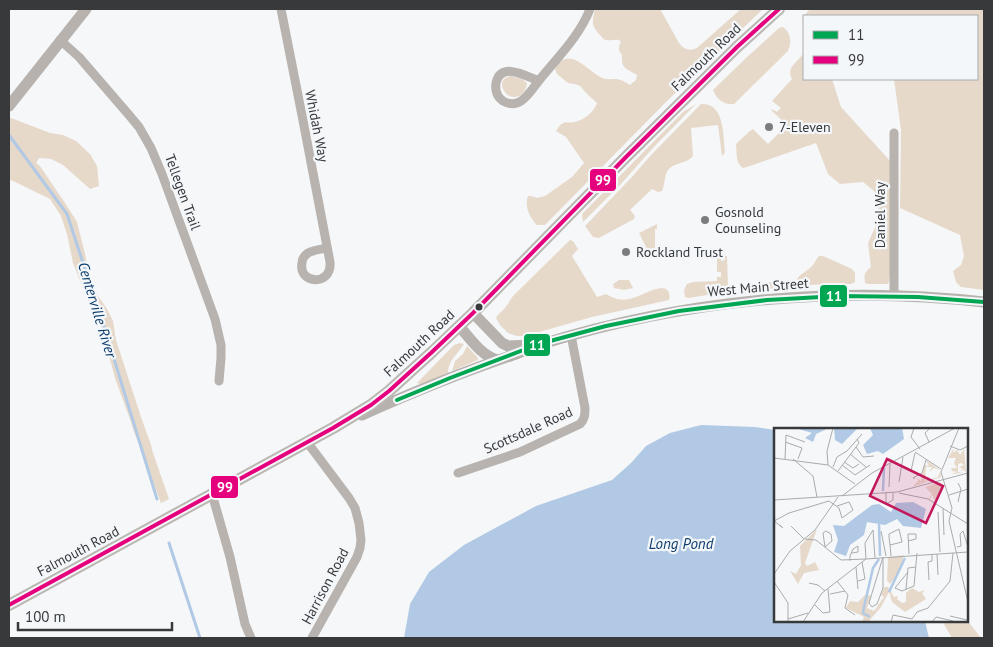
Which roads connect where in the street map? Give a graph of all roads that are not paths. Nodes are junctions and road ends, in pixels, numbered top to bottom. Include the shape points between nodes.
1 (86, 9) edge
2 (281, 9) edge
3 (590, 9) edge
4 (779, 9) edge
5 (60, 40) junction
6 (539, 81) junction
7 (9, 106) edge
8 (894, 133) dead end
9 (327, 248) dead end
10 (894, 296) junction
11 (984, 302) edge
12 (472, 313) junction
13 (459, 326) junction
14 (571, 335) junction
15 (539, 344) junction
16 (498, 360) junction
17 (219, 381) dead end
18 (333, 428) junction
19 (308, 442) junction
20 (458, 473) dead end
21 (212, 494) junction
22 (9, 605) edge
23 (251, 638) edge
24 (312, 638) edge

1 - 5 main road
2 - 9 street, Whidah Way
3 - 6 street via 577,34
4 - 12 main road, Falmouth Road via 737,47
5 - 7 main road
5 - 17 street, Tellegen Trail via 123,108 151,148 215,319 221,345
6 - 6 street via 517,103 510,104 497,94 498,78 510,71
8 - 10 street, Daniel Way
10 - 11 main road, West Main Street
10 - 14 main road, West Main Street via 743,302 679,311
12 - 13 main road, Falmouth Road
12 - 15 main road, West Main Street via 502,344
13 - 16 main road via 484,353
13 - 18 main road, Falmouth Road via 389,392
14 - 15 main road, West Main Street
14 - 20 street, Scottsdale Road via 585,408 583,421 520,452
15 - 16 main road, West Main Street
16 - 18 main road, West Main Street
18 - 19 main road, Falmouth Road
19 - 21 main road, Falmouth Road
19 - 24 street, Harrison Road via 355,508 361,531 357,557
21 - 22 main road, Falmouth Road
21 - 23 street

